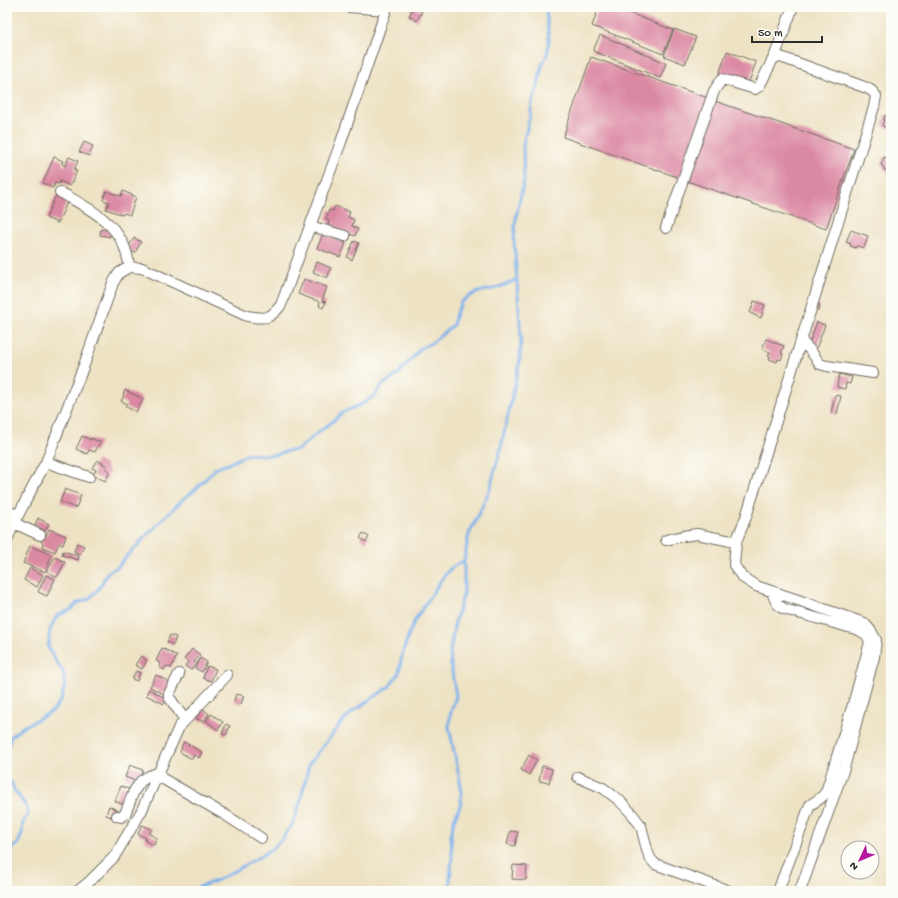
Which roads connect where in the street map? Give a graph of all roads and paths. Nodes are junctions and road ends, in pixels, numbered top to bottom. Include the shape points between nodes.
1 (349, 7) edge
2 (793, 7) edge
3 (387, 8) edge
4 (775, 55) junction
5 (60, 192) dead end
6 (310, 226) junction
7 (666, 228) dead end
8 (345, 236) dead end
9 (129, 267) junction
10 (801, 341) junction
11 (873, 373) dead end
12 (46, 462) junction
13 (89, 477) dead end
14 (7, 511) edge
15 (16, 519) junction
16 (40, 535) dead end
17 (7, 540) edge
18 (666, 540) dead end
19 (736, 542) junction
20 (772, 592) junction
21 (179, 674) dead end
22 (227, 675) dead end
23 (185, 720) junction
24 (159, 774) junction
25 (578, 777) dead end
26 (118, 816) dead end
27 (261, 838) dead end
28 (78, 891) edge
29 (729, 891) edge
30 (778, 891) edge
31 (800, 891) edge

1 - 3 street
2 - 4 street
3 - 6 street
4 - 7 street via 760,85 755,89 722,79 714,91
4 - 10 street via 867,88 876,96
5 - 9 street via 91,210 116,232 127,254
6 - 8 street
6 - 9 street via 281,305 273,314 262,319 247,316 142,268
9 - 12 street via 119,273 113,283
10 - 11 street via 820,364
10 - 19 street
12 - 13 street
12 - 15 street
14 - 15 street
15 - 16 street
15 - 17 street
18 - 19 street via 697,534
19 - 20 street via 734,565 742,577
20 - 30 street via 780,607 859,630 867,635 870,642 826,792 820,800 810,804
20 - 31 street via 864,623 876,640 874,657 844,768
21 - 23 street via 169,696
22 - 23 street
23 - 24 street via 179,727
24 - 26 street via 141,781 125,814
24 - 27 street
24 - 28 street via 141,812 114,857
25 - 29 street via 603,788 633,815 641,826 647,850 655,864

